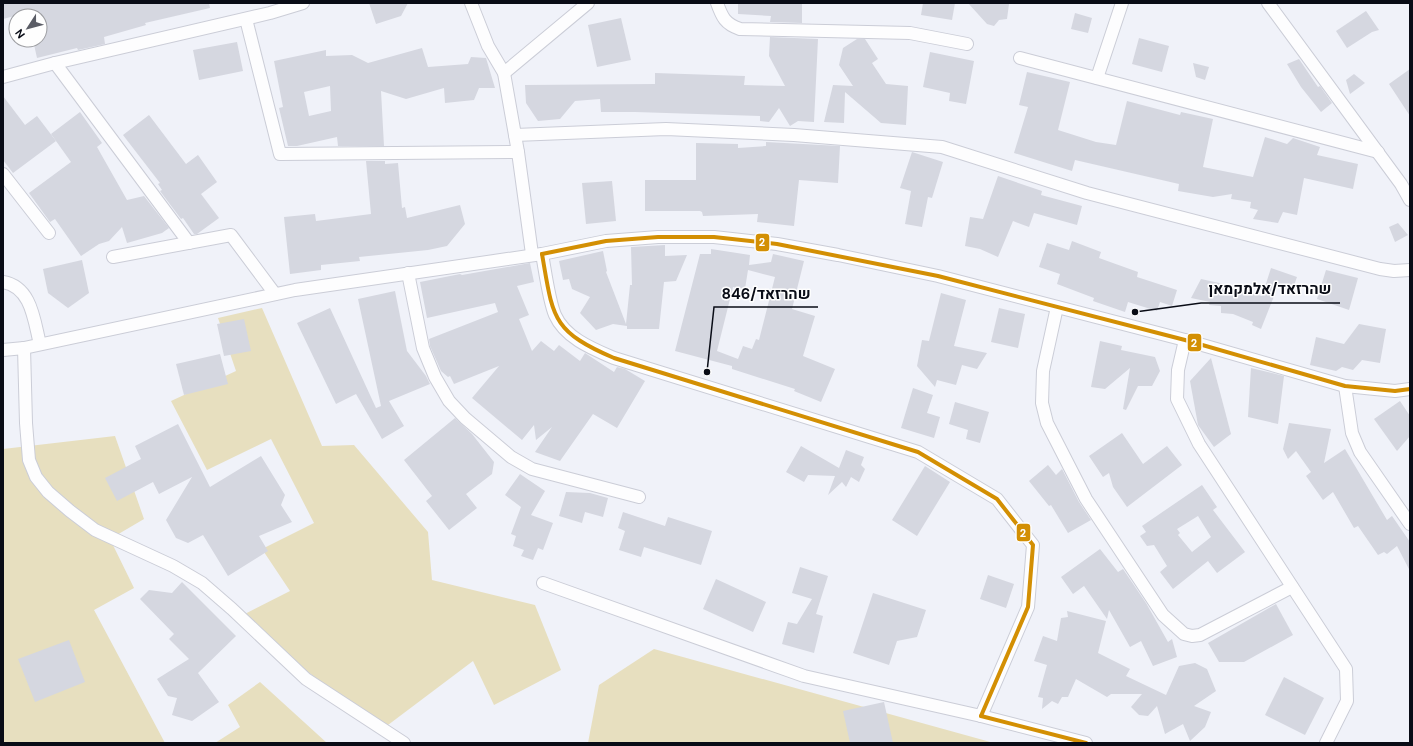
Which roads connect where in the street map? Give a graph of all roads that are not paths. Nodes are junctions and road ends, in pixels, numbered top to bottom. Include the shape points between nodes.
1 (304, 3) edge
2 (472, 3) edge
3 (588, 3) edge
4 (717, 3) edge
5 (1122, 3) edge
6 (1268, 3) edge
7 (246, 19) junction
8 (967, 44) dead end
9 (1020, 58) dead end
10 (55, 63) junction
11 (504, 73) junction
12 (3, 76) edge
13 (1097, 78) junction
14 (515, 135) junction
15 (518, 152) junction
16 (1378, 152) junction
17 (3, 174) edge
18 (1410, 200) edge
19 (49, 234) dead end
20 (190, 243) junction
21 (537, 254) junction
22 (113, 258) dead end
23 (1410, 270) edge
24 (408, 273) junction
25 (3, 282) edge
26 (275, 294) junction
27 (1058, 307) junction
28 (1185, 340) junction
29 (40, 344) junction
30 (24, 348) junction
31 (3, 350) edge
32 (1345, 386) junction
33 (1410, 389) edge
34 (639, 497) dead end
35 (1410, 524) edge
36 (543, 583) dead end
37 (1292, 587) junction
38 (981, 716) junction
39 (404, 743) edge
40 (1086, 743) edge
41 (1326, 743) edge

1 - 7 street
2 - 11 street via 488,46
3 - 11 street
4 - 8 street via 724,21 740,29 910,33
5 - 13 street
6 - 16 street
7 - 10 street
7 - 15 street via 280,154
9 - 13 street
10 - 12 street
10 - 20 street
11 - 14 street
13 - 16 street
14 - 15 street
14 - 23 street via 666,129 809,136 942,147 1087,193 1380,270
15 - 21 street
16 - 18 street
17 - 19 street
20 - 22 street
20 - 26 street via 231,235
21 - 24 street
21 - 27 street via 606,240 714,237 777,244 838,255 938,276
21 - 38 street via 555,315 572,336 589,348 918,452 997,499 1033,545 1028,607
24 - 26 street
24 - 34 street via 423,348 449,401 465,418 511,457 532,469
25 - 29 street via 12,283 25,295 32,308
26 - 29 street
27 - 28 street
27 - 37 street via 1043,371 1042,404 1047,423 1086,499 1163,615 1184,634 1200,635
28 - 32 street
28 - 37 street via 1178,370 1177,399 1199,444
29 - 30 street
30 - 31 street
30 - 39 street via 26,423 30,460 36,477 48,492 70,512 96,530 173,566 202,583 306,679
32 - 33 street via 1395,391
32 - 35 street via 1352,434 1360,452
36 - 38 street via 804,676
37 - 41 street via 1346,669 1347,701
38 - 40 street

